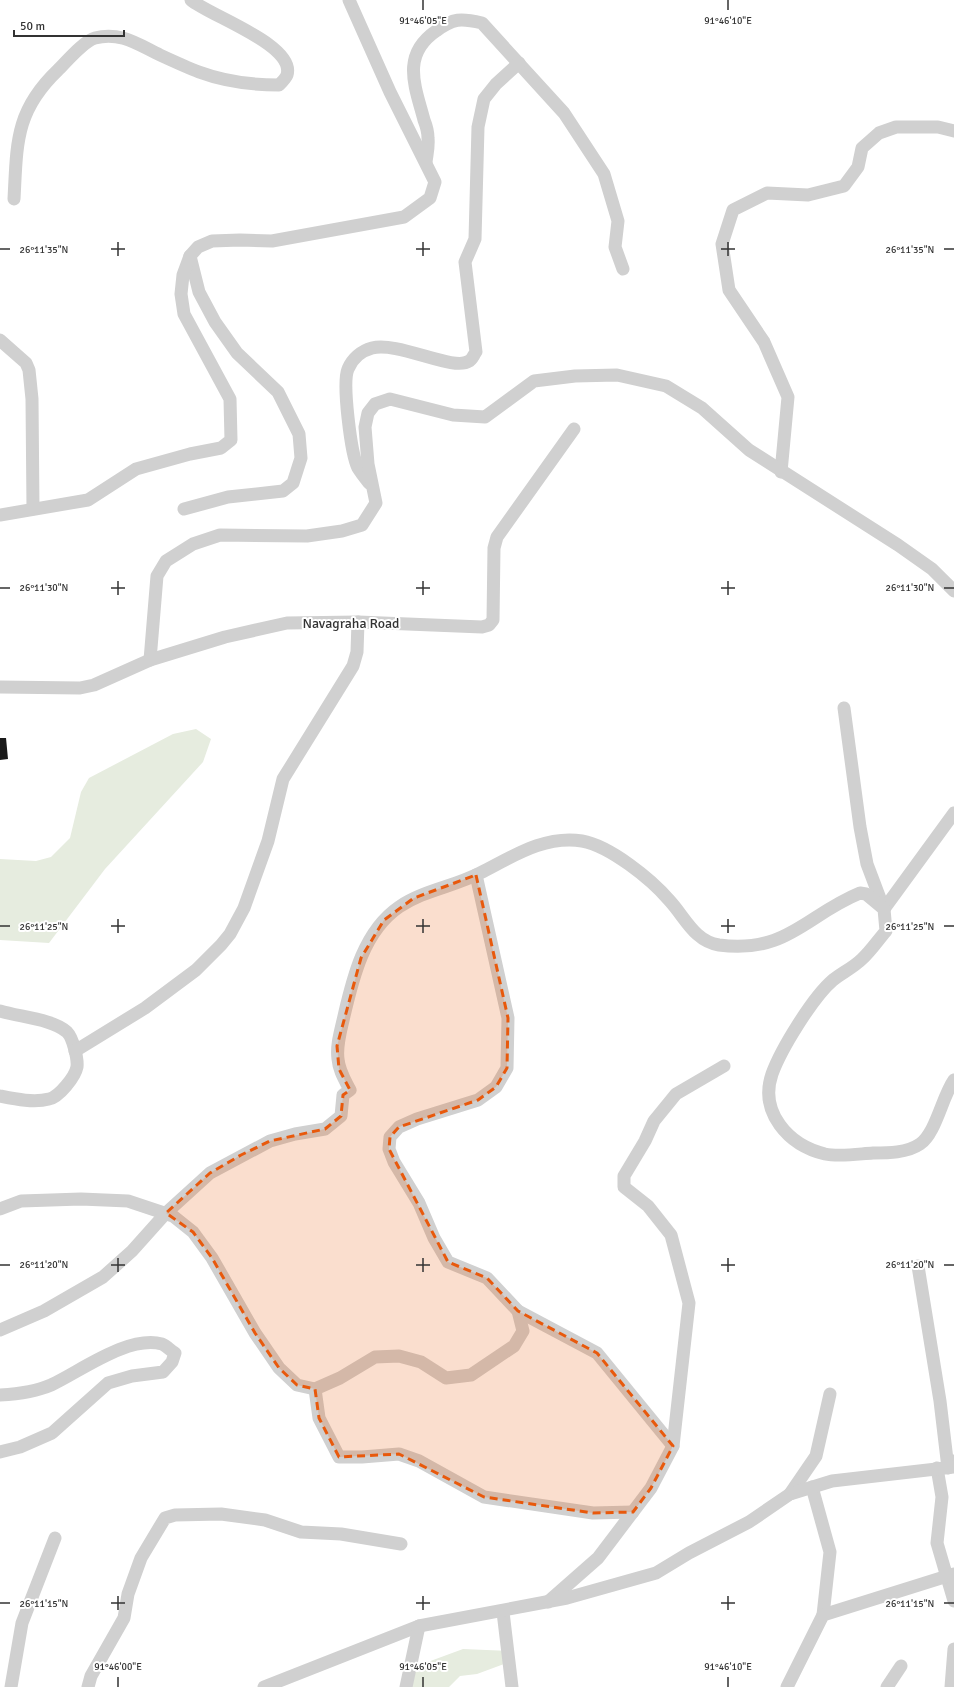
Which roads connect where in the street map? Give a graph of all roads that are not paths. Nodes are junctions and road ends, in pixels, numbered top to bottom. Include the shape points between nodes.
1 (191, 0) edge
2 (349, 0) edge
3 (519, 63) junction
4 (954, 131) edge
5 (426, 162) junction
6 (14, 200) dead end
7 (190, 256) junction
8 (623, 269) dead end
9 (0, 340) edge
10 (574, 429) dead end
11 (781, 472) junction
12 (371, 486) junction
13 (33, 509) junction
14 (184, 509) dead end
15 (0, 515) edge
16 (954, 591) edge
17 (358, 622) junction
18 (150, 660) junction
19 (0, 687) edge
20 (844, 708) dead end
21 (954, 813) edge
22 (476, 875) junction
23 (884, 909) junction
24 (0, 1011) edge
25 (75, 1051) junction
26 (724, 1066) dead end
27 (954, 1080) edge
28 (0, 1096) edge
29 (0, 1209) edge
30 (166, 1213) junction
31 (918, 1266) dead end
32 (518, 1311) junction
33 (0, 1330) edge
34 (315, 1389) junction
35 (830, 1394) dead end
36 (0, 1395) edge
37 (672, 1446) junction
38 (0, 1452) edge
39 (948, 1466) edge
40 (812, 1487) junction
41 (790, 1494) junction
42 (633, 1512) junction
43 (55, 1538) dead end
44 (401, 1544) dead end
45 (950, 1576) edge
46 (954, 1601) edge
47 (547, 1603) junction
48 (503, 1612) junction
49 (823, 1615) junction
50 (420, 1626) junction
51 (954, 1648) edge
52 (901, 1666) dead end
53 (11, 1687) edge
54 (88, 1687) edge
55 (264, 1687) edge
56 (406, 1687) edge
57 (512, 1687) edge
58 (787, 1687) edge
59 (887, 1687) edge
60 (951, 1687) edge

1 - 6 street via 279,52 287,64 287,75 279,85 229,81 200,72 119,36 93,39 46,82 27,110 16,150
2 - 5 street via 390,92
3 - 5 street via 482,23 464,19 446,24 430,34 418,48 413,62 414,81 428,137
3 - 8 street via 564,113 604,174 618,221 615,247
3 - 12 street via 484,99 478,127 475,239 465,262 476,352 470,361 459,364 394,347 372,348 354,357 347,370 348,411 358,468
4 - 11 street via 938,127 896,127 879,133 862,148 858,167 844,186 808,195 767,193 733,210 722,244 729,290 764,342 788,397
5 - 7 street via 435,182 430,198 404,216 272,241 212,241 198,247
7 - 13 street via 183,275 181,294 184,314 230,399 231,440 221,448 136,469 88,500
7 - 14 street via 198,292 215,322 238,352 278,392 299,434 301,458 293,483 283,491 228,498
9 - 13 street via 26,363 29,370 32,399
10 - 17 street, Navagraha Road via 497,538 494,548 493,620 489,625 482,627
11 - 12 street via 750,450 702,408 666,386 617,375 575,376 534,381 485,417 453,415 390,399 375,404 368,413 365,427
11 - 16 street via 898,545 932,569
12 - 18 street via 376,503 362,524 342,531 307,536 220,535 193,544 166,561 157,576
13 - 15 street
17 - 18 street, Navagraha Road via 287,623 264,627
17 - 25 street via 357,652 353,666 283,779 268,841 244,908 230,934 210,957 145,1008
18 - 19 street, Navagraha Road via 94,685 80,688
20 - 23 street via 867,864
21 - 23 street
22 - 23 street via 543,843 568,839 585,842 601,847 635,869 669,899 696,934 706,941 719,945 766,944 786,937 860,892
22 - 30 street via 414,898 384,920 370,939 352,985 338,1046 340,1069 350,1090 343,1095 341,1116 325,1129 270,1141 241,1155 210,1173
22 - 32 street via 508,1018 507,1068 496,1087 478,1100 399,1127 390,1137 389,1149 448,1262 486,1278
23 - 27 street via 886,931 862,959 832,981 810,1008 781,1054 772,1075 769,1095 773,1117 785,1134 805,1146 826,1154 897,1152 920,1144 931,1130
24 - 25 street via 60,1027 68,1032
25 - 28 street via 76,1067 63,1090 50,1099 30,1100
26 - 37 street via 676,1094 654,1121 624,1176 624,1187 648,1206 671,1235 689,1303
29 - 30 street via 21,1202 81,1199 128,1202
30 - 33 street via 132,1251 103,1277 44,1311
30 - 34 street via 193,1232 212,1258 255,1333 279,1368 297,1385
31 - 39 street
32 - 34 street via 523,1331 514,1346 471,1374 446,1378 422,1362 399,1356 375,1357 340,1378
32 - 37 street via 597,1353
34 - 42 street via 319,1418 339,1457 399,1454 484,1497 593,1513
35 - 41 street via 816,1456
36 - 38 street via 37,1390 51,1385 111,1354 141,1343 163,1344 175,1353 172,1362 163,1372 132,1376 108,1383 52,1433 20,1447
37 - 42 street via 651,1488
39 - 40 street via 832,1480
39 - 45 street via 937,1543
40 - 41 street
40 - 49 street via 830,1552
41 - 47 street via 749,1522 656,1573
42 - 47 street via 598,1558
43 - 53 street via 22,1623
44 - 54 street via 341,1534 301,1532 265,1520 221,1514 175,1515 165,1518 141,1558 128,1594 124,1618 91,1676
45 - 46 street
45 - 49 street
47 - 48 street
48 - 50 street
48 - 57 street
49 - 58 street
50 - 55 street
50 - 56 street
51 - 60 street
52 - 59 street

